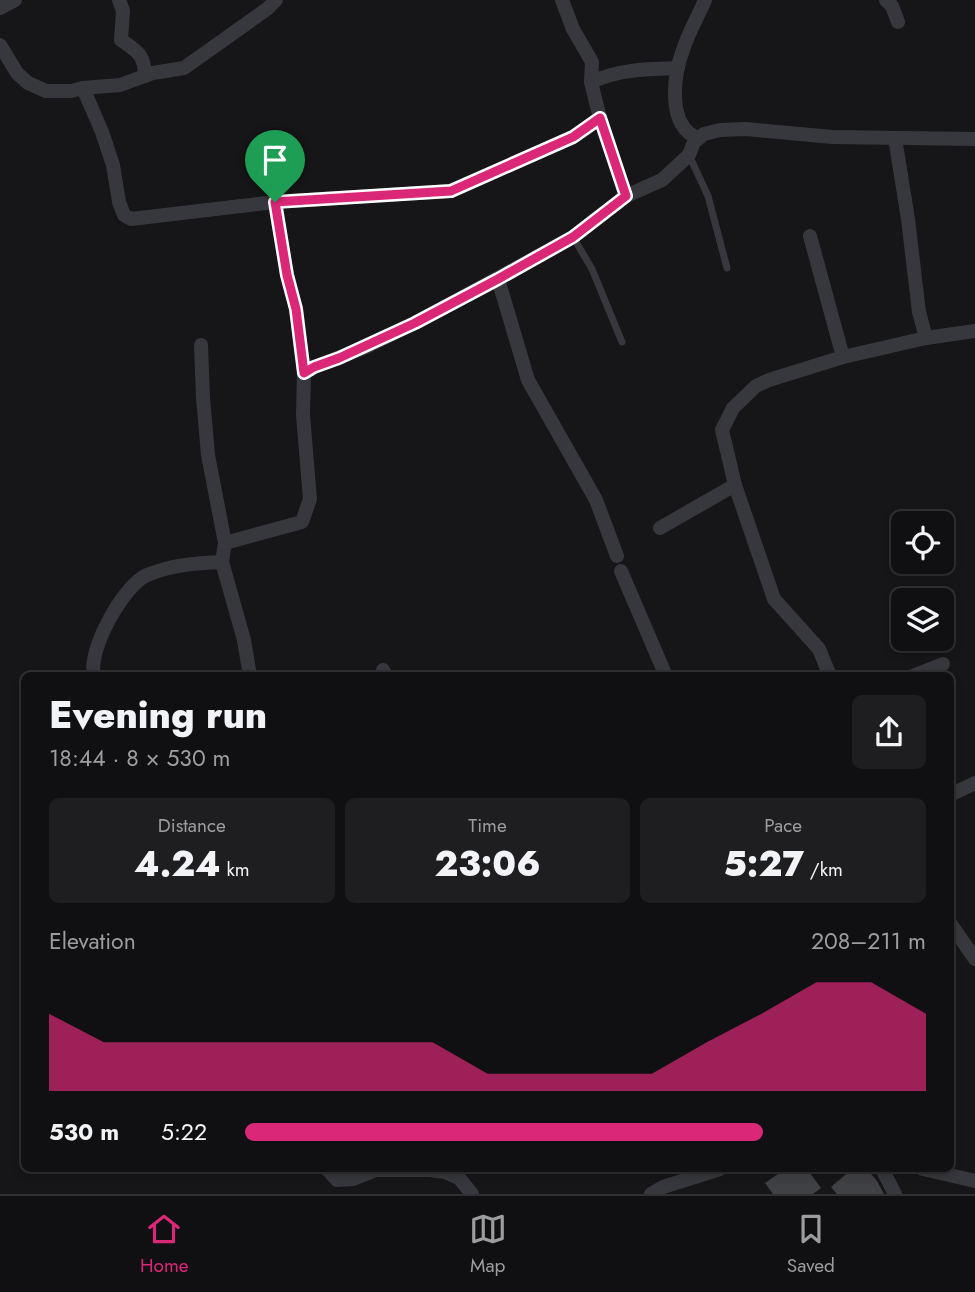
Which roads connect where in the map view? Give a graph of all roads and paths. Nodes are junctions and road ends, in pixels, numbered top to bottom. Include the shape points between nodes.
1 (15, 0) edge
2 (120, 0) edge
3 (276, 0) edge
4 (562, 0) edge
5 (705, 0) edge
6 (886, 0) edge
7 (0, 8) edge
8 (898, 22) dead end
9 (0, 45) edge
10 (678, 68) junction
11 (145, 76) junction
12 (592, 82) junction
13 (83, 88) junction
14 (600, 118) junction
15 (698, 138) junction
16 (895, 138) junction
17 (975, 139) edge
18 (689, 155) junction
19 (626, 196) junction
20 (275, 202) junction
21 (810, 236) dead end
22 (573, 237) junction
23 (727, 268) dead end
24 (498, 279) junction
25 (975, 331) edge
26 (926, 338) junction
27 (622, 342) dead end
28 (201, 345) dead end
29 (843, 357) junction
30 (304, 373) junction
31 (735, 485) junction
32 (660, 528) dead end
33 (225, 543) junction
34 (617, 556) dead end
35 (222, 562) junction
36 (621, 571) dead end
37 (943, 664) dead end
38 (94, 672) edge
39 (249, 672) edge
40 (664, 672) edge
41 (828, 672) edge
42 (923, 672) edge
43 (975, 783) edge
44 (954, 793) edge
45 (954, 929) edge
46 (975, 959) edge
47 (330, 1172) edge
48 (370, 1172) edge
49 (445, 1172) edge
50 (710, 1172) edge
51 (884, 1172) edge
52 (936, 1172) edge
53 (975, 1181) edge
54 (472, 1194) edge
55 (651, 1194) edge
56 (895, 1194) edge

1 - 7 street
2 - 11 street via 121,40 142,55
3 - 11 street via 184,68
4 - 12 street via 592,62
5 - 10 street
6 - 8 street
9 - 13 street via 17,73 37,88 57,92
10 - 12 street via 626,70
10 - 15 street via 678,114 687,133
11 - 13 street via 120,85
12 - 14 street
13 - 20 street via 115,172 124,215 131,219
14 - 19 street
14 - 20 street via 573,137 451,191
15 - 16 street via 720,130 746,129
15 - 18 street
16 - 17 street
16 - 26 street
18 - 19 street via 662,180
18 - 23 lane via 708,197
19 - 22 street
20 - 30 street
21 - 29 street
22 - 24 street
22 - 27 lane via 592,269
24 - 30 street
24 - 34 street via 528,380 596,500
25 - 26 street
26 - 29 street
28 - 33 street via 208,455
29 - 31 street via 755,386 733,408 722,430
30 - 33 street via 310,499 302,522
31 - 32 street
31 - 41 street via 774,599 819,649
33 - 35 street
35 - 38 street via 190,563 145,576 100,635
35 - 39 street
36 - 40 street
37 - 42 street
43 - 44 street
45 - 46 street
47 - 48 street via 344,1181
49 - 54 street via 459,1178
50 - 55 street
51 - 56 street
52 - 53 street

